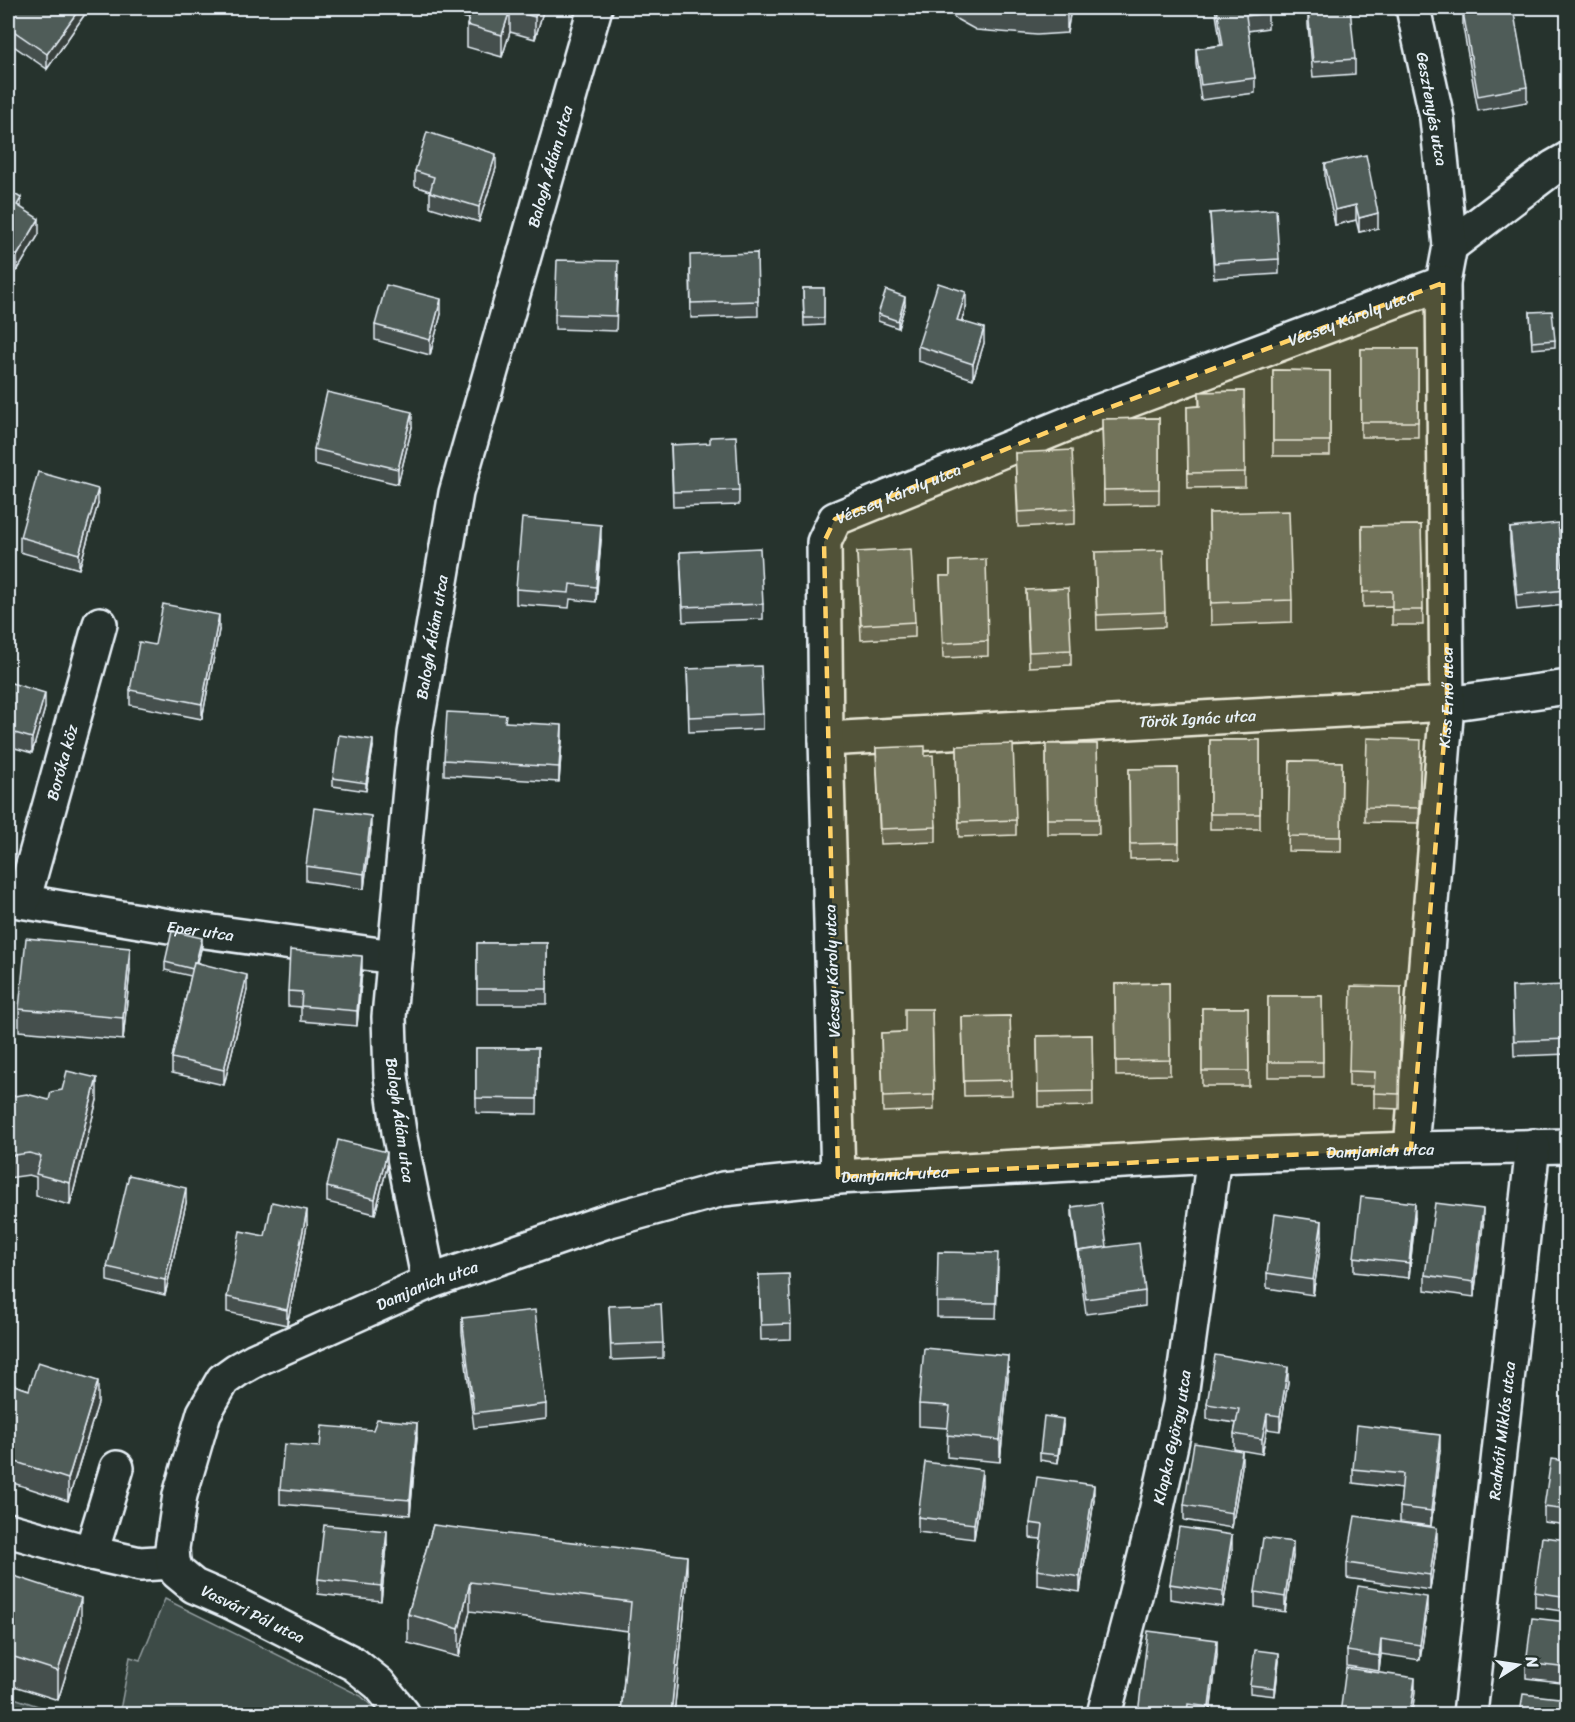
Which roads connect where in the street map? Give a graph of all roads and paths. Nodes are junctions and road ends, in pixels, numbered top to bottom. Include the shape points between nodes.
1 (595, 8) edge
2 (1413, 8) edge
3 (1568, 159) edge
4 (1450, 246) junction
5 (1443, 283) junction
6 (100, 624) dead end
7 (1568, 687) edge
8 (1447, 704) junction
9 (826, 739) junction
10 (15, 900) edge
11 (394, 957) junction
12 (1533, 1146) junction
13 (1568, 1146) edge
14 (1411, 1149) junction
15 (1214, 1156) junction
16 (838, 1177) junction
17 (429, 1282) junction
18 (117, 1468) dead end
19 (8, 1530) edge
20 (91, 1552) junction
21 (173, 1562) junction
22 (403, 1714) edge
23 (1104, 1714) edge
24 (1470, 1714) edge

1 - 11 street, Balogh Ádám utca via 456,493 415,734
2 - 4 street, Gesztenyés utca via 1437,118
3 - 4 street
4 - 5 street, Kiss Ernő utca
5 - 8 street, Kiss Ernő utca
5 - 9 street, Vécsey Károly utca via 1087,416 835,519 824,542
6 - 10 street, Boróka köz
7 - 8 street, Török Ignác utca
8 - 9 street, Török Ignác utca
8 - 14 street, Kiss Ernő utca
9 - 16 street, Vécsey Károly utca
10 - 11 street, Eper utca
11 - 17 street, Balogh Ádám utca via 389,1017 391,1076
12 - 13 street, Damjanich utca
12 - 14 street, Damjanich utca
12 - 24 street, Radnóti Miklós utca
14 - 15 street, Damjanich utca
15 - 16 street, Damjanich utca
15 - 23 street, Klapka György utca via 1180,1404
16 - 17 street, Damjanich utca via 723,1189 610,1220
17 - 21 street, Damjanich utca via 255,1360 223,1380 204,1413 180,1495 172,1539
18 - 20 street
19 - 20 street
20 - 21 street via 140,1564
21 - 22 street, Vasvári Pál utca via 177,1572 194,1586 354,1664 379,1684

